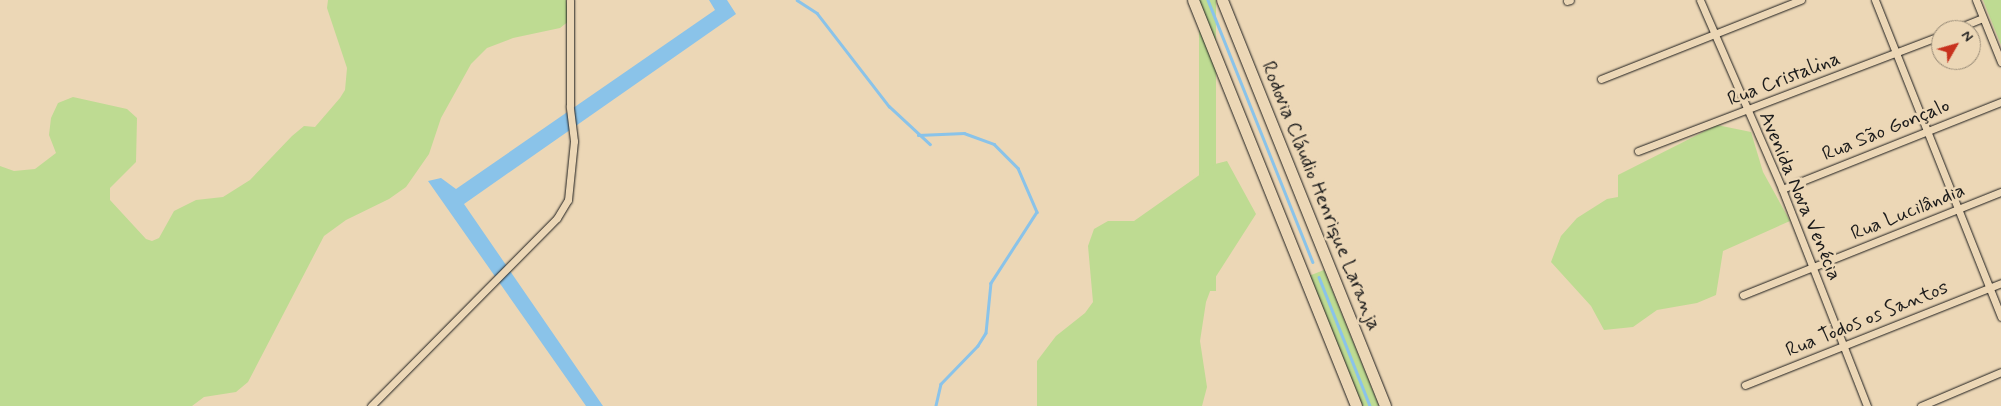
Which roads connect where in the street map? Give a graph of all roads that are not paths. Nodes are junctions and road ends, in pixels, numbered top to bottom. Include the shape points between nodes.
1 (570, 0) edge
2 (1193, 0) edge
3 (1222, 0) edge
4 (1700, 0) edge
5 (1802, 0) edge
6 (1875, 0) edge
7 (1976, 0) edge
8 (1983, 18) junction
9 (1978, 20) edge
10 (1714, 35) junction
11 (1931, 39) edge
12 (1895, 53) junction
13 (2001, 62) edge
14 (1601, 79) dead end
15 (2000, 102) edge
16 (1747, 111) junction
17 (1926, 132) junction
18 (1638, 151) dead end
19 (1782, 189) junction
20 (2001, 192) edge
21 (1957, 210) junction
22 (1813, 267) junction
23 (2001, 283) edge
24 (1989, 288) junction
25 (1743, 296) dead end
26 (2001, 318) edge
27 (1844, 346) junction
28 (2001, 372) edge
29 (1745, 385) dead end
30 (371, 406) edge
31 (1356, 406) edge
32 (1385, 406) edge
33 (1867, 406) edge
34 (1921, 406) edge

1 - 30 street via 570,106 574,141 571,188 557,218
2 - 31 main road
3 - 32 main road, Rodovia Cláudio Henrique Laranja
4 - 10 street, Avenida Nova Venécia
5 - 10 street
6 - 12 street
7 - 8 street
8 - 9 street
8 - 13 street
10 - 14 street
10 - 16 street, Avenida Nova Venécia
11 - 12 street, Rua Cristalina
12 - 16 street, Rua Cristalina
12 - 17 street
15 - 17 street, Rua São Gonçalo
16 - 18 street, Rua Cristalina
16 - 19 street, Avenida Nova Venécia
17 - 19 street, Rua São Gonçalo
17 - 21 street
19 - 22 street, Avenida Nova Venécia
20 - 21 street, Rua Lucilândia
21 - 22 street, Rua Lucilândia
21 - 24 street
22 - 25 street, Rua Lucilândia
22 - 27 street, Avenida Nova Venécia
23 - 24 street, Rua Todos os Santos
24 - 26 street
24 - 27 street, Rua Todos os Santos
27 - 29 street, Rua Todos os Santos
27 - 33 street, Avenida Nova Venécia
28 - 34 street

